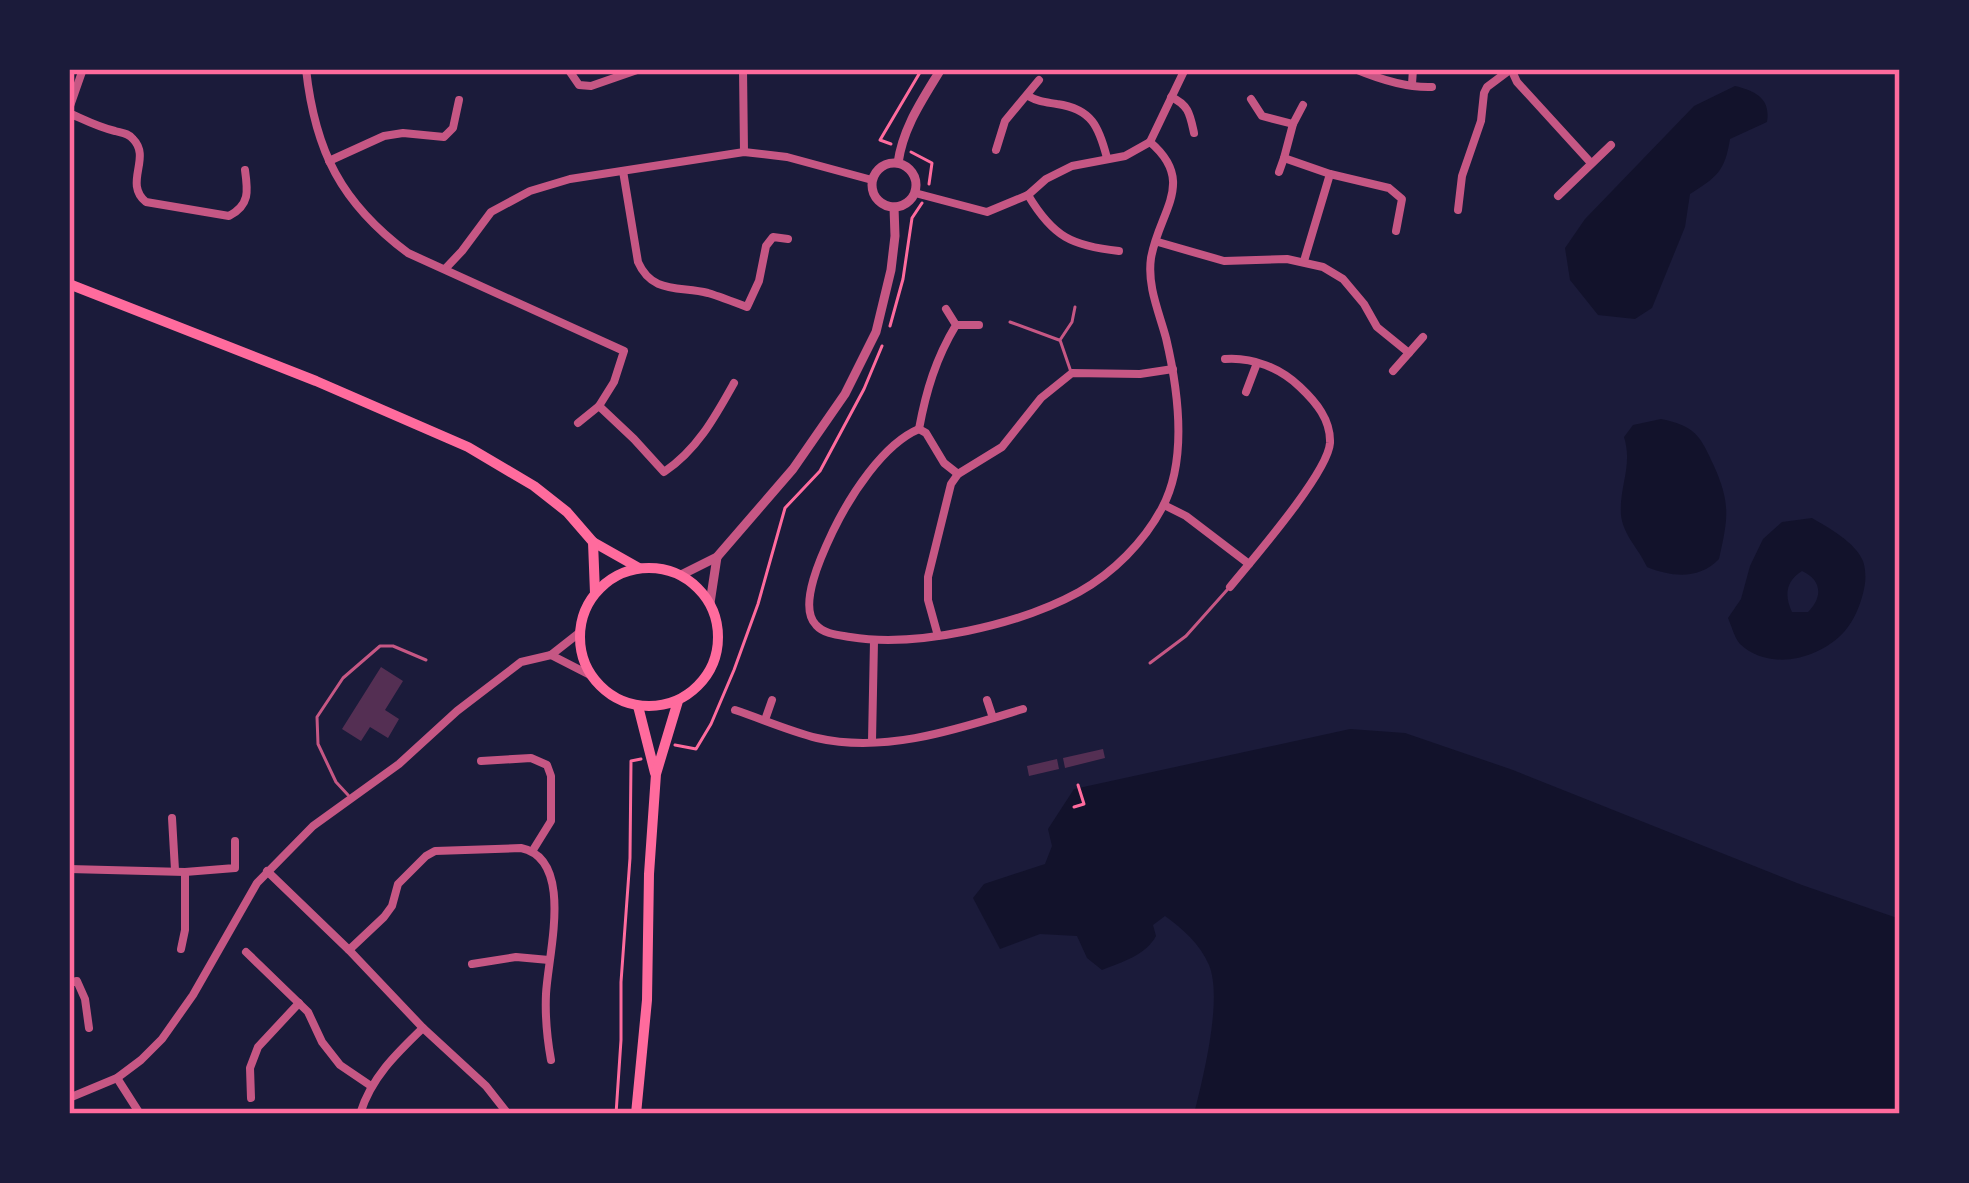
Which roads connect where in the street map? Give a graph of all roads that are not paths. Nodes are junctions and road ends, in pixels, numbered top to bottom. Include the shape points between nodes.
1 (83, 69) edge
2 (306, 69) edge
3 (568, 69) edge
4 (640, 69) edge
5 (743, 69) edge
6 (941, 69) edge
7 (1184, 69) edge
8 (1355, 69) edge
9 (1413, 69) edge
10 (1511, 69) edge
11 (1039, 80) dead end
12 (1412, 84) junction
13 (1432, 87) dead end
14 (1028, 96) junction
15 (1171, 97) junction
16 (1251, 99) dead end
17 (459, 100) dead end
18 (1303, 105) dead end
19 (69, 111) edge
20 (1293, 124) junction
21 (1194, 133) dead end
22 (1150, 142) junction
23 (1611, 145) dead end
24 (996, 150) dead end
25 (744, 152) junction
26 (1107, 158) junction
27 (1284, 158) junction
28 (329, 161) junction
29 (898, 163) junction
30 (1592, 163) junction
31 (245, 170) dead end
32 (622, 171) junction
33 (1280, 172) dead end
34 (1330, 174) junction
35 (872, 180) junction
36 (915, 193) junction
37 (1028, 195) junction
38 (1558, 196) dead end
39 (894, 207) junction
40 (1458, 209) dead end
41 (1396, 231) dead end
42 (788, 239) dead end
43 (1157, 242) junction
44 (1119, 251) dead end
45 (1304, 261) junction
46 (445, 268) junction
47 (69, 284) edge
48 (1075, 307) dead end
49 (946, 309) dead end
50 (1010, 322) dead end
51 (979, 325) dead end
52 (956, 326) junction
53 (1423, 337) dead end
54 (1060, 340) junction
55 (1409, 353) junction
56 (1225, 359) dead end
57 (1257, 363) junction
58 (1172, 369) junction
59 (1393, 371) dead end
60 (1072, 374) junction
61 (734, 383) dead end
62 (1246, 392) dead end
63 (599, 406) junction
64 (578, 423) dead end
65 (920, 429) junction
66 (958, 474) junction
67 (1164, 505) junction
68 (593, 542) junction
69 (717, 557) junction
70 (1249, 563) junction
71 (639, 568) junction
72 (681, 575) junction
73 (1230, 587) joint
74 (595, 593) junction
75 (710, 603) junction
76 (579, 633) junction
77 (938, 636) junction
78 (874, 640) junction
79 (551, 656) junction
80 (426, 660) dead end
81 (1150, 663) dead end
82 (590, 675) junction
83 (772, 700) dead end
84 (987, 700) dead end
85 (678, 701) junction
86 (638, 706) junction
87 (1022, 709) dead end
88 (735, 710) dead end
89 (993, 718) junction
90 (765, 720) junction
91 (872, 742) junction
92 (481, 761) dead end
93 (656, 774) junction
94 (352, 800) junction
95 (172, 818) dead end
96 (236, 841) dead end
97 (533, 850) junction
98 (69, 868) edge
99 (180, 871) junction
100 (267, 872) junction
101 (181, 950) dead end
102 (349, 950) junction
103 (246, 952) dead end
104 (549, 960) junction
105 (472, 964) dead end
106 (69, 983) edge
107 (299, 1002) junction
108 (89, 1028) dead end
109 (423, 1028) junction
110 (551, 1060) dead end
111 (117, 1078) junction
112 (371, 1086) junction
113 (69, 1098) edge
114 (250, 1098) dead end
115 (140, 1114) edge
116 (360, 1114) edge
117 (508, 1114) edge
118 (636, 1114) edge

1 - 19 street
2 - 28 street
3 - 4 street via 579,85 591,86
5 - 25 street
6 - 29 street via 910,120
7 - 15 street
8 - 12 street
9 - 12 street
10 - 30 street
10 - 40 street via 1484,93
11 - 14 street
12 - 13 street
14 - 24 street via 1004,121
14 - 26 street via 1092,119
15 - 21 street via 1189,110
15 - 22 street
16 - 20 street via 1262,116
17 - 28 street via 444,137 384,136
18 - 20 street
19 - 31 street via 136,142 135,188 146,202 229,216 245,205
20 - 27 street
22 - 26 street
22 - 43 street via 1174,176
23 - 30 street
25 - 32 street
25 - 35 street
26 - 37 street via 1072,166
27 - 33 street
27 - 34 street
28 - 46 street via 377,230
29 - 35 street via 882,166
29 - 36 street via 914,174
30 - 38 street
32 - 42 street via 638,262 659,287 747,307 766,246 773,237
32 - 46 street via 530,190 490,212
34 - 41 street via 1389,188 1402,199
34 - 45 street
35 - 39 street via 880,202
36 - 37 street via 987,212
36 - 39 street
37 - 44 street via 1070,241
39 - 69 street via 891,270 876,332 845,394 793,470
43 - 45 street via 1224,261
43 - 58 street via 1151,279
45 - 55 street via 1343,279
46 - 63 street via 624,351
47 - 68 main road via 468,447 534,486
48 - 54 lane
49 - 52 street
50 - 54 lane
51 - 52 street
52 - 65 street via 934,369
53 - 55 street
54 - 60 lane
55 - 59 street
56 - 57 street
57 - 62 street
57 - 70 street via 1314,401 1330,442 1326,460
58 - 60 street
58 - 67 street via 1177,434
60 - 66 street via 1041,398 1002,448
61 - 63 street via 711,424 664,472
63 - 64 street
65 - 66 street
65 - 78 street via 878,461 839,518 810,592 815,625
66 - 77 street via 928,577
67 - 70 street
67 - 77 street via 1124,558 1079,592
68 - 71 main road
68 - 74 main road
69 - 72 street
69 - 75 street
70 - 73 street
71 - 72 main road
71 - 74 main road
72 - 75 main road
73 - 81 lane
74 - 76 main road
75 - 85 main road via 719,629 716,657 703,682
76 - 79 street
76 - 82 main road
77 - 78 street
78 - 91 street
79 - 82 street
79 - 94 street via 521,662
80 - 94 lane via 380,646 343,678 317,717 318,744
82 - 86 main road
83 - 90 street
84 - 89 street
85 - 86 main road
85 - 93 main road
86 - 93 main road
87 - 89 street
88 - 90 street
89 - 91 street
90 - 91 street via 821,739
92 - 97 street via 531,758 547,765 551,821
93 - 118 main road
94 - 100 street
95 - 99 street
96 - 99 street via 236,868
97 - 102 street via 436,851 412,868 384,917
97 - 104 street via 556,904
98 - 99 street
99 - 101 street
100 - 102 street
100 - 111 street via 162,1039
102 - 109 street
103 - 107 street
104 - 105 street
104 - 110 street
106 - 108 street via 76,981 85,999
107 - 112 street via 329,1053
107 - 114 street via 258,1047
109 - 112 street
109 - 117 street
111 - 113 street
111 - 115 street
112 - 116 street

